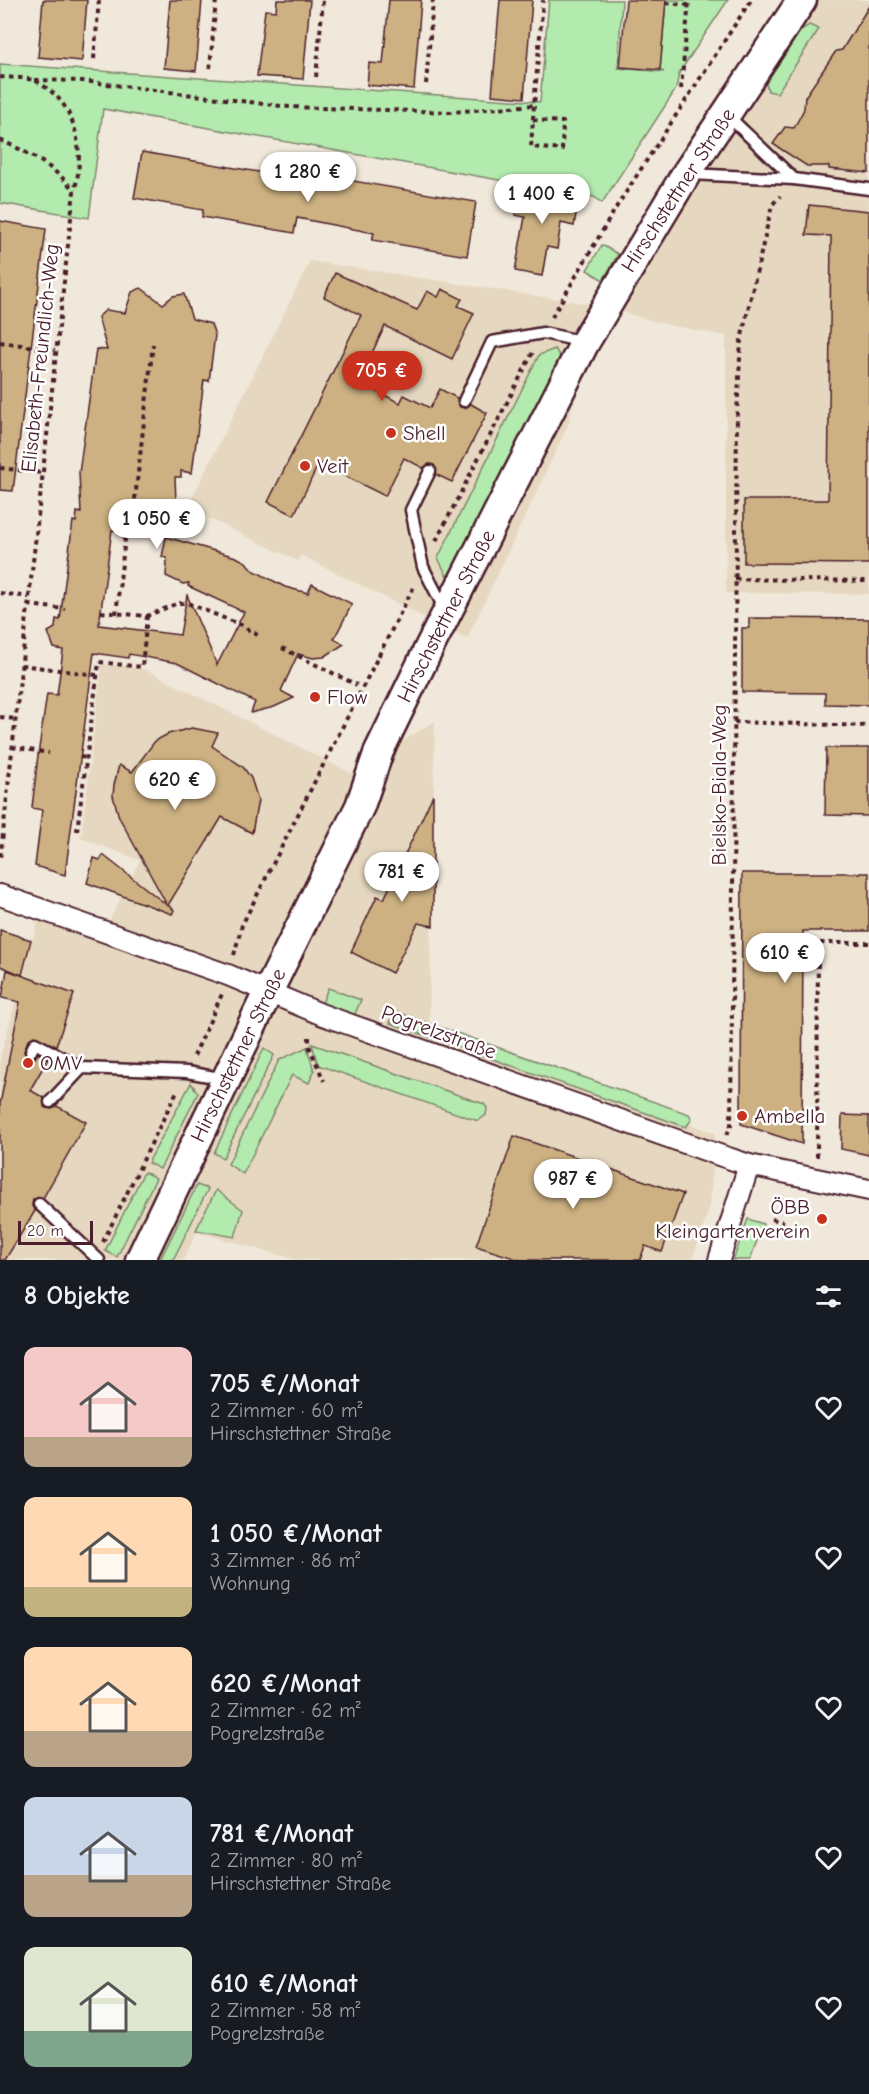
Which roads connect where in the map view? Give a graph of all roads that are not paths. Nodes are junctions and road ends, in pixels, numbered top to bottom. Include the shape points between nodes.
1 (802, 0) edge
2 (726, 115) junction
3 (686, 174) junction
4 (794, 179) junction
5 (869, 189) edge
6 (585, 342) junction
7 (464, 401) dead end
8 (430, 471) dead end
9 (447, 614) junction
10 (0, 895) edge
11 (267, 994) junction
12 (32, 1051) dead end
13 (82, 1068) junction
14 (226, 1079) junction
15 (50, 1102) dead end
16 (749, 1165) junction
17 (869, 1190) edge
18 (39, 1204) dead end
19 (98, 1258) edge
20 (140, 1260) edge
21 (719, 1260) edge

1 - 2 main road, Hirschstettner Straße
2 - 3 main road, Hirschstettner Straße
2 - 4 lane
3 - 4 lane
3 - 6 main road, Hirschstettner Straße
4 - 5 lane
6 - 7 lane via 543,333 492,342
6 - 9 main road, Hirschstettner Straße
8 - 9 lane via 411,510 423,567
9 - 11 main road, Hirschstettner Straße via 379,751 360,806
10 - 11 street, Pogrelzstraße via 228,975
11 - 14 main road, Hirschstettner Straße
11 - 16 street, Pogrelzstraße
12 - 13 lane via 35,1043
13 - 14 lane via 186,1072
13 - 15 lane
14 - 20 main road, Hirschstettner Straße
16 - 17 street, Pogrelzstraße
16 - 21 street
18 - 19 lane

